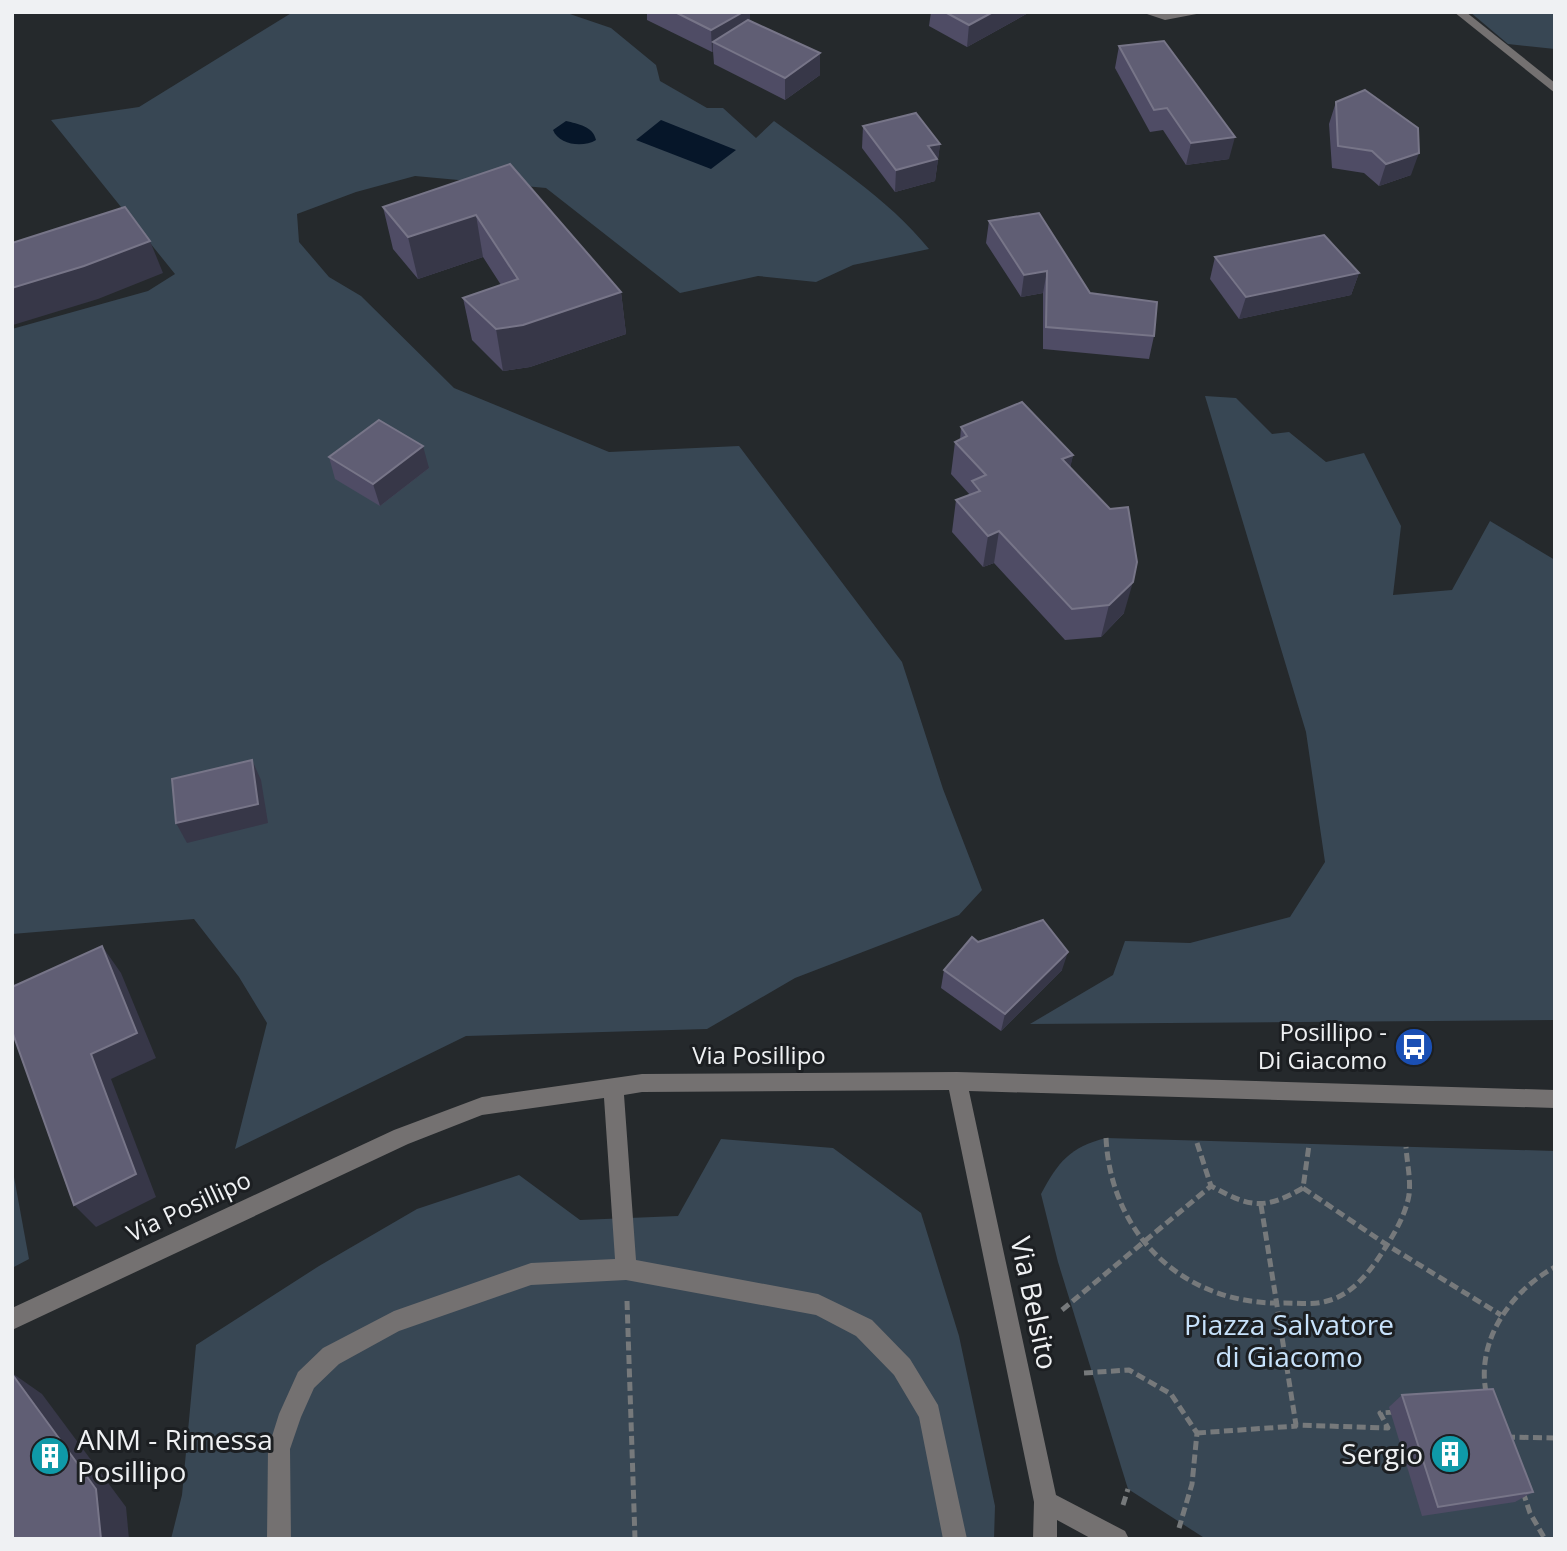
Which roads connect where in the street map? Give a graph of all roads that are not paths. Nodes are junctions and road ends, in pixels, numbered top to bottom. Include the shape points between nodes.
1 (1146, 12) edge
2 (1202, 12) edge
3 (1459, 12) edge
4 (1555, 89) edge
5 (957, 1081) junction
6 (613, 1088) junction
7 (1555, 1099) edge
8 (626, 1269) junction
9 (12, 1319) edge
10 (1046, 1502) junction
11 (279, 1539) edge
12 (956, 1539) edge
13 (1045, 1539) edge
14 (1117, 1539) edge

1 - 2 street via 1165,17
3 - 4 street
5 - 6 street, Via Posillipo via 642,1083
5 - 7 street, Via Posillipo
5 - 10 street, Via Belsito
6 - 8 street
6 - 9 street, Via Posillipo via 482,1106 401,1137
8 - 11 street via 531,1274 394,1322 331,1356 306,1380 279,1450
8 - 12 street via 818,1305 864,1328 902,1367 930,1413
10 - 13 street, Via Belsito
10 - 14 street

